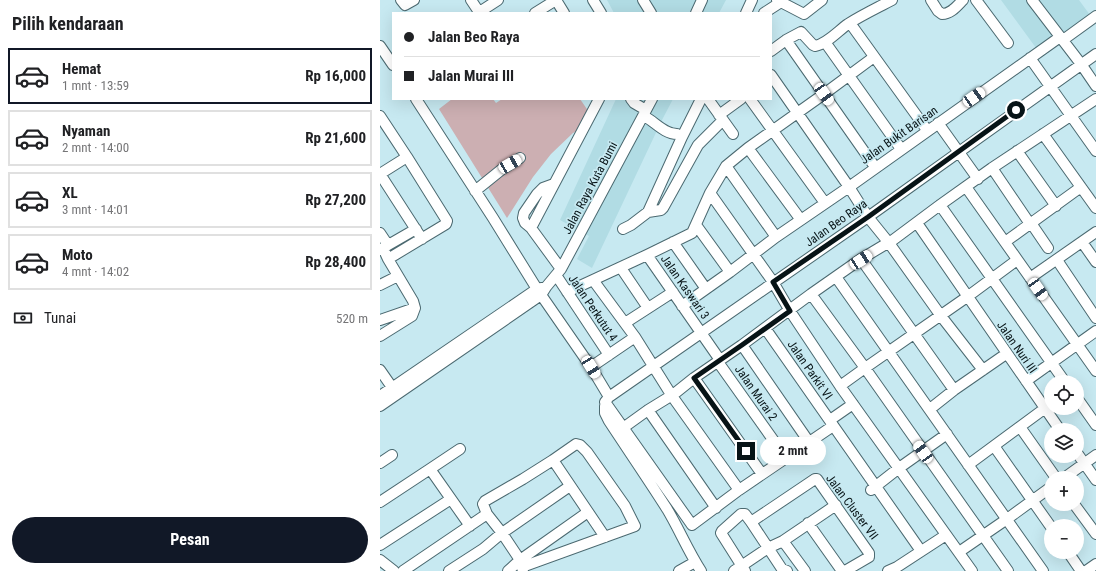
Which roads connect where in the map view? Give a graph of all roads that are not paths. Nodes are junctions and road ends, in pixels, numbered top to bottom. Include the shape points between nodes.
1 (471, 0) edge
2 (498, 0) edge
3 (556, 0) edge
4 (593, 0) edge
5 (643, 0) edge
6 (702, 0) edge
7 (752, 0) edge
8 (822, 0) edge
9 (892, 0) edge
10 (931, 0) edge
11 (963, 0) edge
12 (976, 0) edge
13 (1032, 0) edge
14 (779, 1) edge
15 (793, 4) edge
16 (477, 12) edge
17 (480, 12) edge
18 (537, 12) edge
19 (563, 12) edge
20 (600, 12) edge
21 (649, 12) edge
22 (696, 12) edge
23 (746, 12) edge
24 (765, 12) edge
25 (804, 14) junction
26 (1095, 19) edge
27 (850, 23) junction
28 (800, 32) junction
29 (1061, 38) junction
30 (786, 40) junction
31 (826, 42) junction
32 (1008, 43) dead end
33 (380, 46) edge
34 (772, 50) edge
35 (1096, 54) edge
36 (874, 57) junction
37 (1030, 58) junction
38 (392, 64) edge
39 (1081, 64) junction
40 (849, 76) junction
41 (772, 77) edge
42 (1050, 86) junction
43 (1096, 86) edge
44 (824, 94) junction
45 (1096, 99) edge
46 (417, 100) edge
47 (598, 100) edge
48 (652, 100) edge
49 (700, 100) edge
50 (709, 100) edge
51 (740, 100) edge
52 (751, 100) edge
53 (633, 101) edge
54 (797, 114) junction
55 (647, 115) junction
56 (380, 116) edge
57 (1071, 116) junction
58 (721, 117) junction
59 (938, 123) junction
60 (773, 130) junction
61 (927, 130) junction
62 (733, 134) dead end
63 (1043, 134) junction
64 (680, 135) junction
65 (748, 148) junction
66 (900, 150) junction
67 (958, 151) junction
68 (1017, 151) junction
69 (1096, 151) edge
70 (407, 157) junction
71 (520, 158) dead end
72 (726, 166) junction
73 (875, 167) junction
74 (992, 168) junction
75 (380, 174) edge
76 (978, 179) junction
77 (849, 187) junction
78 (966, 187) junction
79 (1081, 187) junction
80 (475, 191) junction
81 (710, 193) junction
82 (825, 203) junction
83 (940, 205) junction
84 (1095, 205) edge
85 (1056, 206) junction
86 (648, 212) junction
87 (868, 217) junction
88 (801, 220) junction
89 (917, 223) junction
90 (1031, 223) junction
91 (696, 225) junction
92 (416, 229) junction
93 (624, 229) dead end
94 (1096, 232) edge
95 (380, 233) edge
96 (776, 237) junction
97 (422, 239) junction
98 (673, 242) junction
99 (1004, 242) junction
100 (1082, 242) junction
101 (889, 243) junction
102 (384, 248) edge
103 (1048, 248) dead end
104 (754, 254) junction
105 (647, 255) junction
106 (388, 259) junction
107 (861, 260) junction
108 (1018, 260) junction
109 (1057, 260) junction
110 (1096, 262) edge
111 (621, 268) junction
112 (558, 272) junction
113 (730, 272) junction
114 (398, 276) junction
115 (836, 277) junction
116 (992, 278) junction
117 (1030, 278) junction
118 (593, 280) junction
119 (773, 282) junction
120 (380, 285) edge
121 (706, 289) junction
122 (541, 290) junction
123 (567, 292) junction
124 (673, 292) junction
125 (811, 294) junction
126 (967, 297) junction
127 (682, 306) junction
128 (415, 308) junction
129 (648, 308) junction
130 (790, 311) junction
131 (941, 316) junction
132 (1096, 318) edge
133 (380, 320) edge
134 (625, 323) junction
135 (765, 328) junction
136 (1096, 331) edge
137 (701, 334) junction
138 (914, 334) junction
139 (380, 336) edge
140 (635, 337) junction
141 (742, 345) junction
142 (1076, 345) junction
143 (888, 352) junction
144 (1006, 354) junction
145 (609, 355) junction
146 (719, 361) junction
147 (1051, 363) junction
148 (653, 366) junction
149 (591, 367) junction
150 (865, 368) junction
151 (380, 370) edge
152 (983, 370) junction
153 (1096, 371) edge
154 (1060, 375) edge
155 (694, 378) junction
156 (1026, 382) junction
157 (840, 386) junction
158 (954, 390) junction
159 (395, 392) junction
160 (380, 396) edge
161 (672, 396) junction
162 (607, 399) junction
163 (853, 404) junction
164 (380, 406) edge
165 (1084, 408) edge
166 (930, 409) junction
167 (1044, 409) joint
168 (648, 410) junction
169 (1049, 415) edge
170 (1055, 423) edge
171 (830, 425) junction
172 (1096, 425) edge
173 (1020, 427) junction
174 (623, 428) junction
175 (947, 434) junction
176 (809, 442) junction
177 (994, 446) junction
178 (460, 449) dead end
179 (923, 452) junction
180 (392, 455) dead end
181 (1096, 455) edge
182 (786, 458) junction
183 (553, 460) junction
184 (380, 464) edge
185 (1085, 464) junction
186 (968, 465) junction
187 (899, 468) junction
188 (430, 469) junction
189 (1051, 471) edge
190 (1074, 471) edge
191 (762, 474) junction
192 (1096, 480) edge
193 (570, 486) junction
194 (873, 488) junction
195 (739, 490) junction
196 (1044, 492) edge
197 (451, 499) junction
198 (1033, 500) junction
199 (380, 502) edge
200 (836, 505) junction
201 (716, 508) junction
202 (1079, 511) edge
203 (588, 512) junction
204 (487, 514) junction
205 (1007, 519) junction
206 (1046, 519) edge
207 (751, 522) junction
208 (808, 523) junction
209 (692, 525) junction
210 (470, 526) junction
211 (680, 533) junction
212 (502, 534) junction
213 (1096, 534) edge
214 (946, 535) junction
215 (983, 535) junction
216 (605, 537) junction
217 (783, 541) junction
218 (380, 545) edge
219 (768, 548) junction
220 (959, 552) junction
221 (919, 553) junction
222 (1073, 559) edge
223 (380, 560) edge
224 (695, 562) junction
225 (1096, 564) edge
226 (522, 566) edge
227 (901, 568) edge
228 (740, 569) edge
229 (801, 570) edge
230 (394, 571) edge
231 (403, 571) edge
232 (449, 571) edge
233 (508, 571) edge
234 (679, 571) edge
235 (701, 571) edge
236 (787, 571) edge
237 (842, 571) edge
238 (845, 571) edge
239 (888, 571) edge
240 (972, 571) edge
241 (1008, 571) edge
242 (1043, 571) edge
243 (1081, 571) edge
244 (1086, 571) edge

1 - 16 street
2 - 17 street
3 - 18 street
3 - 19 street
4 - 20 street
5 - 21 street
6 - 22 street
7 - 23 street
8 - 25 street
9 - 27 street
10 - 11 street via 942,14 951,11
12 - 32 street
13 - 29 street
14 - 15 street
14 - 24 street
15 - 25 street
25 - 28 street
26 - 29 street, Jalan Bukit Barisan
27 - 31 street
27 - 36 street
28 - 30 street
28 - 31 street via 815,46
29 - 37 street, Jalan Bukit Barisan
29 - 39 street
30 - 34 street
30 - 44 street
31 - 40 street
33 - 38 street
35 - 39 street, Jalan Beo Raya
36 - 40 street
36 - 61 street
37 - 42 street
37 - 59 street, Jalan Bukit Barisan
39 - 42 street, Jalan Beo Raya
39 - 43 street
40 - 44 street
40 - 66 street
41 - 54 street
42 - 57 street
42 - 67 street, Jalan Beo Raya
44 - 54 street
44 - 73 street
45 - 57 street
46 - 80 street
47 - 112 street, Jalan Perkutut 4 via 554,184 543,188 524,213 525,223 532,228
48 - 55 street, Jalan Raya Kuta Bumi
49 - 64 street
50 - 58 street
51 - 58 street
52 - 60 street
53 - 55 street
54 - 60 street
54 - 77 street
55 - 64 street
55 - 112 street, Jalan Raya Kuta Bumi
56 - 70 street
57 - 63 street
57 - 69 street
58 - 62 street
58 - 86 street via 698,145 666,206 661,210
59 - 61 street, Jalan Bukit Barisan
59 - 67 street
60 - 65 street
60 - 82 street
61 - 66 street, Jalan Bukit Barisan
63 - 68 street
63 - 79 street
64 - 86 street
65 - 72 street
65 - 88 street
66 - 73 street, Jalan Bukit Barisan
67 - 76 street
67 - 87 street, Jalan Beo Raya
68 - 74 street
68 - 85 street
70 - 75 street
70 - 97 street via 448,221
71 - 80 street
72 - 81 street
72 - 96 street
73 - 77 street, Jalan Bukit Barisan
74 - 76 street
74 - 90 street
75 - 92 street
76 - 78 street
77 - 82 street, Jalan Bukit Barisan
77 - 87 street
78 - 83 street
78 - 99 street
79 - 84 street
79 - 85 street
80 - 122 street
81 - 91 street
81 - 104 street
82 - 88 street, Jalan Bukit Barisan
83 - 89 street
83 - 116 street
85 - 90 street
86 - 93 street
87 - 101 street
87 - 119 street, Jalan Beo Raya
88 - 96 street, Jalan Bukit Barisan
89 - 101 street
89 - 126 street, Jalan Nuri III
90 - 99 street
90 - 103 street
91 - 98 street via 692,233
91 - 113 street
92 - 97 street
92 - 102 street
94 - 100 street
95 - 102 street
96 - 104 street, Jalan Bukit Barisan
97 - 106 street
98 - 105 street
98 - 121 street
99 - 108 street
100 - 109 street
100 - 110 street
101 - 107 street
101 - 131 street
102 - 106 street
104 - 113 street, Jalan Bukit Barisan
104 - 119 street
105 - 111 street
105 - 124 street, Jalan Kaswari 3
106 - 114 street
107 - 115 street
107 - 138 street
108 - 116 street
108 - 117 street
109 - 117 street
109 - 132 street
111 - 118 street
111 - 129 street
112 - 122 street, Jalan Raya Kuta Bumi
112 - 123 street, Jalan Perkutut 4
113 - 121 street, Jalan Bukit Barisan
114 - 120 street
114 - 128 street
115 - 125 street
115 - 143 street
116 - 126 street
116 - 147 street
117 - 142 street
118 - 123 street
118 - 134 street
119 - 130 street
119 - 137 street, Jalan Beo Raya
121 - 127 street, Jalan Bukit Barisan
122 - 149 street
122 - 159 street, Jalan Raya Kuta Bumi
123 - 145 street, Jalan Perkutut 4
124 - 127 street, Jalan Kaswari 3
124 - 129 street
125 - 130 street
125 - 150 street
126 - 131 street
126 - 144 street, Jalan Nuri III
127 - 137 street, Jalan Kaswari 3
128 - 133 street
128 - 139 street via 412,316
129 - 134 street
130 - 135 street
130 - 157 street
131 - 138 street
131 - 152 street
134 - 140 street
135 - 141 street
135 - 171 street, Jalan Parkit VI
136 - 142 street
137 - 146 street, Jalan Kaswari 3
137 - 148 street, Jalan Beo Raya
138 - 143 street
138 - 158 street
140 - 145 street
140 - 148 street
141 - 146 street
141 - 176 street
142 - 147 street
142 - 153 street
143 - 150 street
143 - 166 street
144 - 152 street
144 - 156 street, Jalan Nuri III
145 - 149 street
146 - 155 street
146 - 182 street, Jalan Murai 2
147 - 154 street
147 - 156 street
148 - 161 street
148 - 162 street, Jalan Beo Raya
149 - 162 street
150 - 157 street
150 - 179 street
151 - 159 street
152 - 158 street
155 - 161 street
155 - 191 street
156 - 167 street, Jalan Nuri III
157 - 163 street
158 - 166 street
159 - 160 street
159 - 164 street
161 - 168 street
161 - 195 street
162 - 174 street
162 - 211 street via 604,408 609,421
163 - 171 street
163 - 187 street
165 - 172 street
166 - 175 street
167 - 173 street
168 - 174 street
168 - 201 street
169 - 170 street, Jalan Nuri III
171 - 176 street
171 - 194 street, Jalan Parkit VI
173 - 177 street
173 - 189 street
174 - 209 street
175 - 179 street
175 - 186 street
176 - 182 street
177 - 186 street
177 - 198 street
178 - 188 street
179 - 187 street
179 - 215 street
180 - 184 street
181 - 185 street
182 - 191 street
183 - 193 street
183 - 204 street via 485,501 483,506
183 - 216 street via 576,444 580,445 625,506 635,526
185 - 190 street
185 - 192 street
186 - 205 street
187 - 194 street
187 - 214 street
188 - 197 street
188 - 199 street
191 - 195 street
193 - 203 street
193 - 212 street
194 - 221 street, Jalan Parkit VI
195 - 201 street
196 - 198 street
197 - 210 street
197 - 218 street
198 - 205 street
198 - 206 street
200 - 207 street, Jalan Cluster VII via 816,479
200 - 208 street
200 - 238 street, Jalan Cluster VII via 870,555
201 - 209 street
202 - 213 street
203 - 216 street
203 - 226 street
204 - 210 street
204 - 212 street
205 - 215 street
205 - 242 street
207 - 219 street
207 - 228 street via 745,514 741,514 722,531
208 - 217 street
208 - 237 street
209 - 211 street
210 - 231 street
211 - 224 street
212 - 226 street
212 - 232 street
214 - 220 street
214 - 221 street
215 - 220 street
215 - 241 street
216 - 226 street
217 - 219 street
217 - 229 street
219 - 228 street
219 - 236 street
220 - 240 street
221 - 227 street
222 - 243 street
223 - 230 street
224 - 234 street
224 - 235 street
225 - 244 street
226 - 233 street
227 - 239 street

